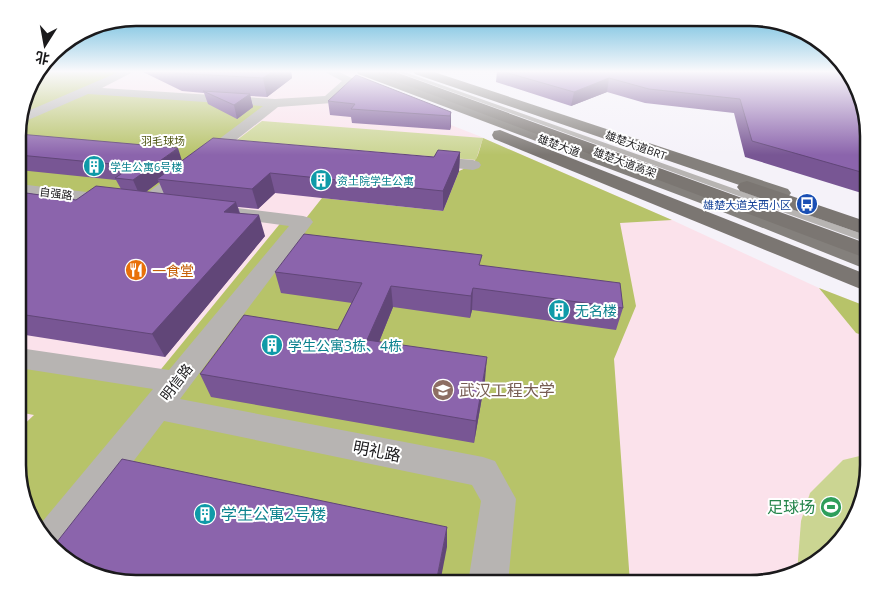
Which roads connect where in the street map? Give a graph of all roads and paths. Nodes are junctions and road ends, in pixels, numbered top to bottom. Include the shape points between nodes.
1 (66, 99) edge
2 (218, 99) edge
3 (329, 99) edge
4 (426, 99) edge
5 (435, 99) edge
6 (456, 99) edge
7 (475, 99) edge
8 (490, 99) edge
9 (502, 99) edge
10 (275, 103) junction
11 (28, 116) edge
12 (222, 143) junction
13 (242, 145) edge
14 (415, 160) edge
15 (472, 165) dead end
16 (26, 190) edge
17 (144, 204) junction
18 (172, 207) edge
19 (209, 211) edge
20 (860, 219) edge
21 (860, 227) edge
22 (860, 237) edge
23 (860, 249) edge
24 (860, 260) edge
25 (860, 281) edge
26 (26, 359) edge
27 (177, 382) junction
28 (157, 407) junction
29 (53, 537) edge
30 (489, 575) edge

1 - 11 street
2 - 10 street
3 - 10 street
4 - 25 highway via 455,116
5 - 24 main road, 雄楚大道 via 715,202
6 - 23 highway, 雄楚大道高架
7 - 22 lane, 雄楚大道BRT
8 - 21 highway, 雄楚大道高架
9 - 20 main road, 雄楚大道
10 - 12 street
12 - 13 street
12 - 17 street
14 - 15 street
16 - 17 street, 自强路
17 - 18 street, 自强路
19 - 27 street, 明信路 via 303,222
26 - 27 street
27 - 28 street, 明信路
28 - 29 street, 明信路
28 - 30 street, 明礼路 via 483,472 499,499

